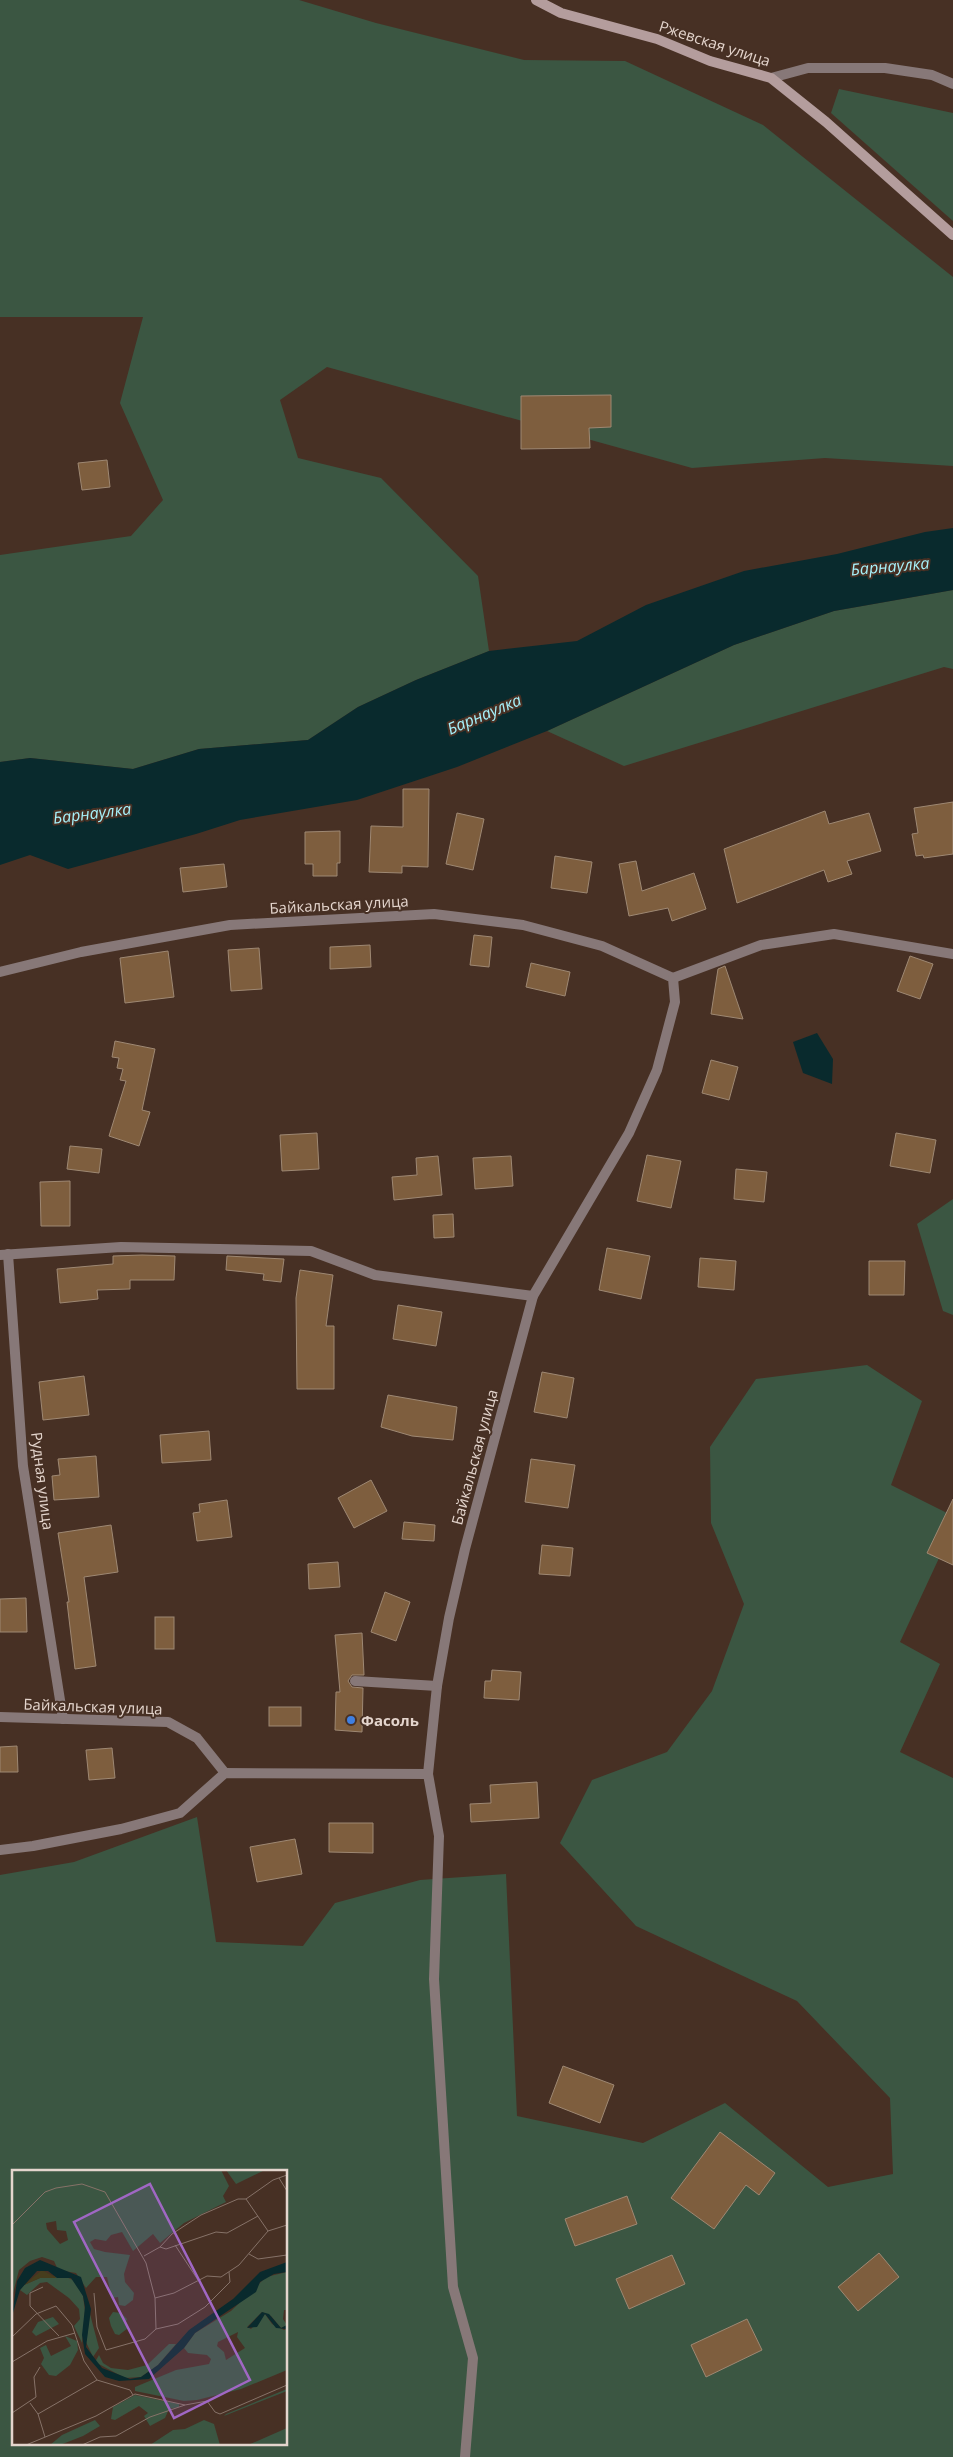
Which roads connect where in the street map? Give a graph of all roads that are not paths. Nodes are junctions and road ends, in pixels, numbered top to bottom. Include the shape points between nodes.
1 (536, 0) edge
2 (771, 78) junction
3 (953, 84) edge
4 (953, 234) edge
5 (953, 954) edge
6 (0, 972) edge
7 (673, 978) junction
8 (4, 1254) edge
9 (533, 1296) junction
10 (355, 1681) dead end
11 (438, 1686) junction
12 (0, 1717) edge
13 (63, 1719) junction
14 (225, 1773) junction
15 (428, 1774) junction
16 (0, 1850) edge
17 (465, 2457) edge

1 - 2 main road, Ржевская улица via 561,13 657,40
2 - 3 street via 808,68 885,68 932,74
2 - 4 main road, Ржевская улица
5 - 7 street via 834,934 760,945
6 - 7 street, Байкальская улица via 81,952 230,926 434,914 523,925 593,943
7 - 9 street, Байкальская улица via 675,1002 657,1070 630,1133
8 - 9 street via 121,1246 312,1251 374,1275
8 - 13 street, Рудная улица via 23,1466
9 - 11 street, Байкальская улица via 465,1549
10 - 11 street
11 - 15 street, Байкальская улица
12 - 13 street, Байкальская улица
13 - 14 street, Байкальская улица via 168,1722 197,1738
14 - 15 street
14 - 16 street via 180,1813 121,1829
15 - 17 street, Байкальская улица via 438,1836 434,1978 452,2287 473,2358

